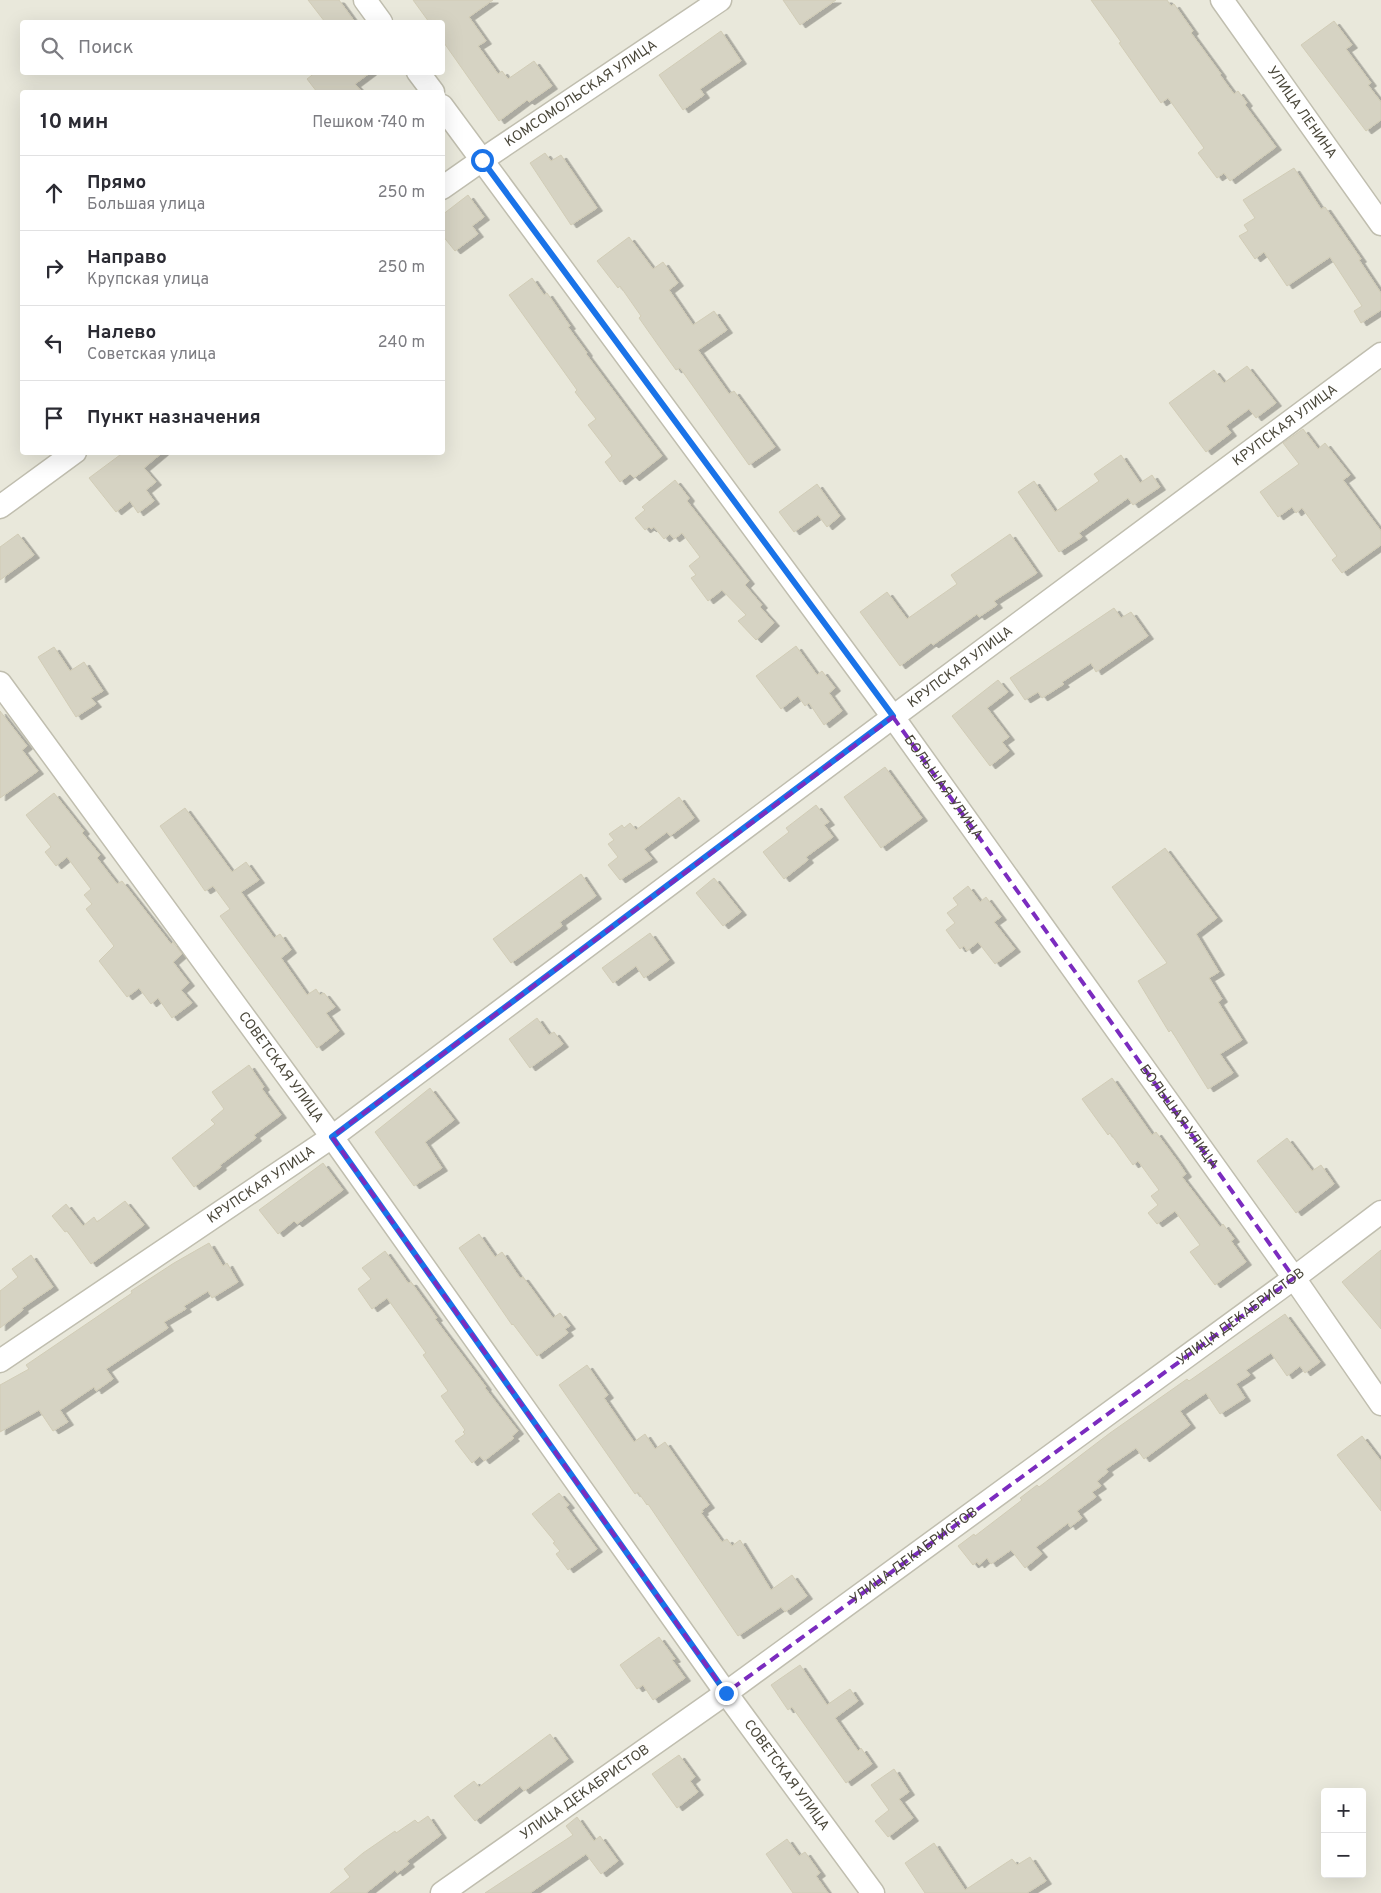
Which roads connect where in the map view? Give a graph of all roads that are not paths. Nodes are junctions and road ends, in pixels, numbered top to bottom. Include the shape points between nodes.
1 (365, 0) edge
2 (720, 0) edge
3 (1222, 0) edge
4 (380, 20) edge
5 (420, 75) edge
6 (432, 90) edge
7 (445, 110) edge
8 (482, 160) junction
9 (445, 186) edge
10 (1381, 224) edge
11 (1381, 354) edge
12 (71, 455) edge
13 (0, 507) edge
14 (0, 683) edge
15 (893, 716) junction
16 (332, 1137) junction
17 (1381, 1212) edge
18 (1294, 1278) junction
19 (0, 1361) edge
20 (1381, 1404) edge
21 (726, 1693) junction
22 (442, 1893) edge
23 (873, 1893) edge

1 - 4 street
2 - 8 street, КОМСОМОЛЬСКАЯ УЛИЦА
3 - 10 street, УЛИЦА ЛЕНИНА
5 - 6 street
7 - 8 street, БОЛЬШАЯ УЛИЦА
8 - 9 street, КОМСОМОЛЬСКАЯ УЛИЦА
8 - 15 street, БОЛЬШАЯ УЛИЦА
11 - 15 street, КРУПСКАЯ УЛИЦА
12 - 13 street
14 - 16 street, СОВЕТСКАЯ УЛИЦА
15 - 16 street, КРУПСКАЯ УЛИЦА
15 - 18 street, БОЛЬШАЯ УЛИЦА
16 - 19 street, КРУПСКАЯ УЛИЦА
16 - 21 street, СОВЕТСКАЯ УЛИЦА
17 - 18 street, УЛИЦА ДЕКАБРИСТОВ
18 - 20 street, БОЛЬШАЯ УЛИЦА
18 - 21 street, УЛИЦА ДЕКАБРИСТОВ
21 - 22 street, УЛИЦА ДЕКАБРИСТОВ
21 - 23 street, СОВЕТСКАЯ УЛИЦА

